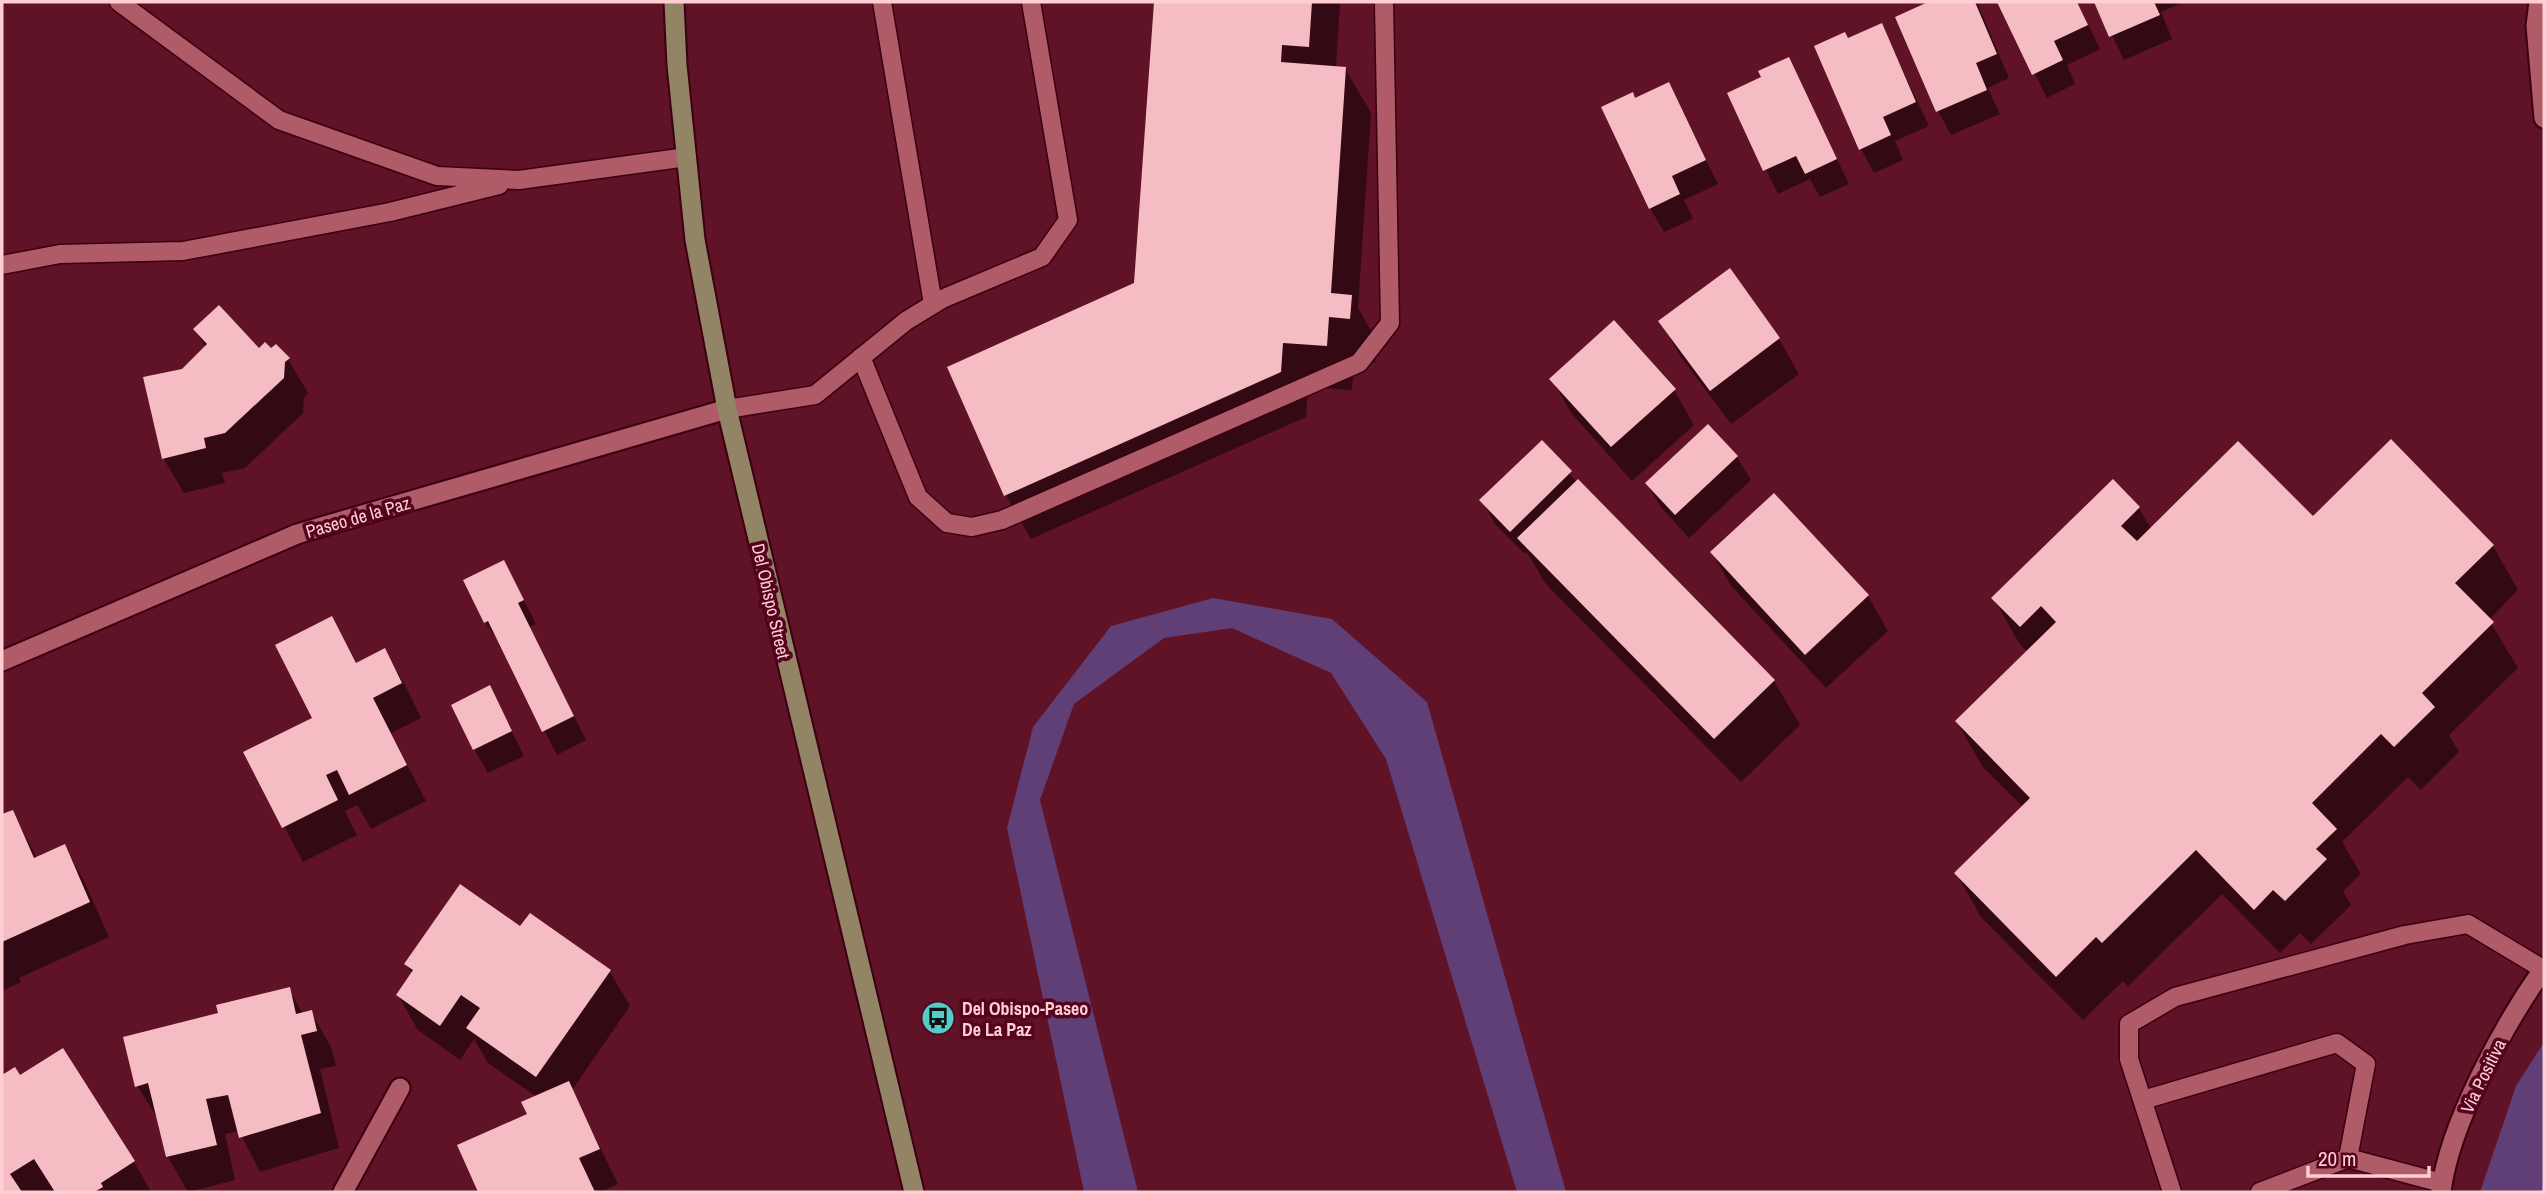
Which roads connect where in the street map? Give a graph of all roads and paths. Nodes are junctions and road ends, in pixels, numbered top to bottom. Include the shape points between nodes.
1 (119, 2) edge
2 (674, 2) edge
3 (882, 2) edge
4 (1031, 2) edge
5 (1384, 2) edge
6 (2539, 2) edge
7 (2544, 118) edge
8 (687, 157) junction
9 (519, 180) junction
10 (2, 265) edge
11 (933, 304) junction
12 (861, 357) junction
13 (727, 409) junction
14 (2, 661) edge
15 (2543, 969) edge
16 (400, 1088) dead end
17 (2143, 1100) junction
18 (2348, 1158) junction
19 (2441, 1187) edge
20 (343, 1192) edge
21 (914, 1192) edge
22 (2172, 1192) edge
23 (2260, 1192) edge

1 - 9 lane via 279,120 437,176
2 - 8 main road, Del Obispo Street
3 - 11 lane
4 - 11 lane via 1068,220 1042,257
5 - 12 lane via 1390,323 1359,363 1002,520 972,527 947,523 919,496
6 - 7 street via 2536,26
8 - 9 lane
8 - 13 main road, Del Obispo Street via 695,240
9 - 10 lane via 390,212 183,251 60,254
11 - 12 lane
12 - 13 lane via 815,396
13 - 14 street, Paseo de la Paz via 297,534
13 - 21 main road, Del Obispo Street
15 - 17 lane via 2469,924 2405,934 2175,997 2129,1024 2129,1059
15 - 19 street, Via Positiva via 2501,1037 2455,1134
16 - 20 street
17 - 18 lane via 2337,1043 2366,1064
17 - 22 lane
18 - 19 lane
18 - 23 lane

